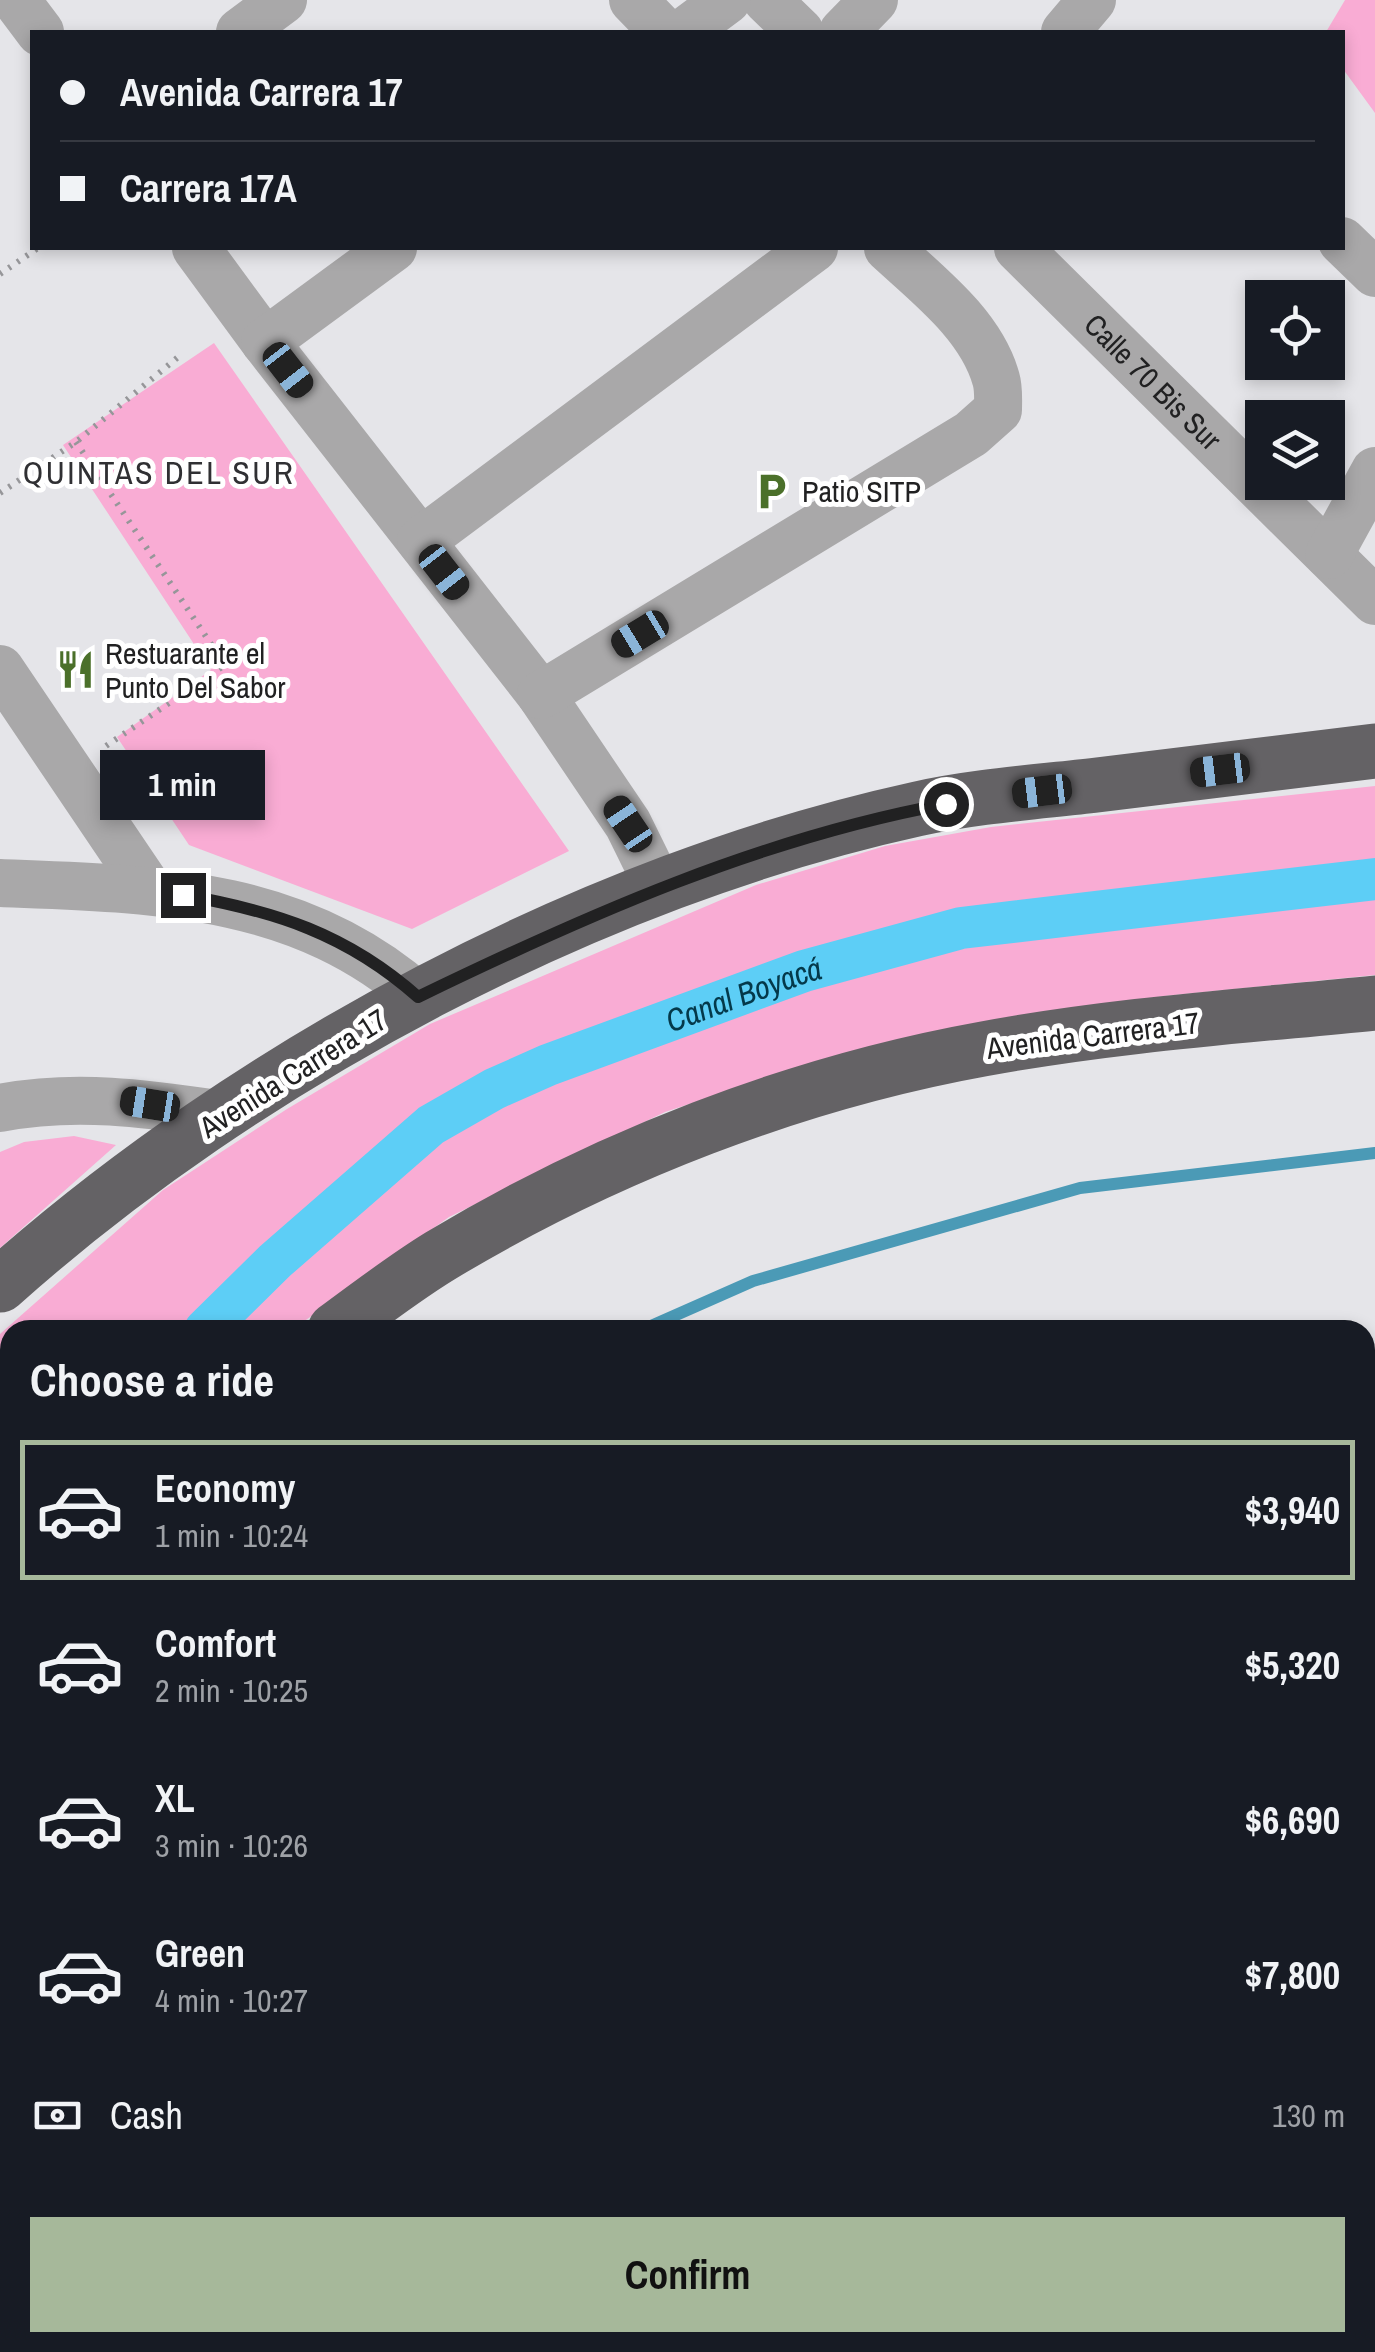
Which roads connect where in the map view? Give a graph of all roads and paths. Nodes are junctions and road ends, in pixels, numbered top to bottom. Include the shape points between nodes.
1 (16, 0) edge
2 (283, 0) edge
3 (633, 0) edge
4 (727, 0) edge
5 (767, 0) edge
6 (874, 0) edge
7 (1092, 0) edge
8 (38, 30) edge
9 (243, 30) edge
10 (662, 30) edge
11 (687, 30) edge
12 (798, 30) edge
13 (845, 30) edge
14 (1066, 30) edge
15 (1345, 243) edge
16 (35, 250) edge
17 (197, 250) edge
18 (390, 250) edge
19 (811, 250) edge
20 (890, 250) edge
21 (1020, 250) edge
22 (1375, 273) edge
23 (0, 274) edge
24 (265, 342) junction
25 (183, 353) dead end
26 (76, 442) junction
27 (1375, 471) edge
28 (0, 493) edge
29 (420, 541) junction
30 (1329, 555) junction
31 (1375, 601) edge
32 (0, 669) edge
33 (541, 695) junction
34 (1375, 751) edge
35 (69, 772) junction
36 (0, 883) edge
37 (660, 889) junction
38 (150, 891) junction
39 (418, 997) junction
40 (1375, 1003) edge
41 (0, 1108) edge
42 (225, 1114) junction
43 (0, 1284) edge
44 (349, 1320) edge

1 - 8 street
2 - 9 street
3 - 10 street
4 - 11 street
5 - 12 street
6 - 13 street
7 - 14 street
15 - 22 street
16 - 23 path
17 - 24 street
18 - 24 street
19 - 29 street
20 - 33 street via 982,346 998,382 998,410 971,434
21 - 30 street, Calle 70 Bis Sur
24 - 29 street
25 - 26 path
26 - 28 path
26 - 35 path via 225,665
27 - 30 street
29 - 33 street
30 - 31 street, Calle 70 Bis Sur
32 - 35 street
33 - 37 street via 628,824
34 - 37 highway, Avenida Carrera 17 via 920,808 745,856
35 - 38 street
36 - 38 street
37 - 39 highway, Avenida Carrera 17
38 - 39 street via 287,918 364,954
39 - 42 highway, Avenida Carrera 17
40 - 44 highway, Avenida Carrera 17 via 980,1049 776,1103 682,1138 496,1224
41 - 42 street via 123,1100
42 - 43 highway, Avenida Carrera 17 via 110,1193

